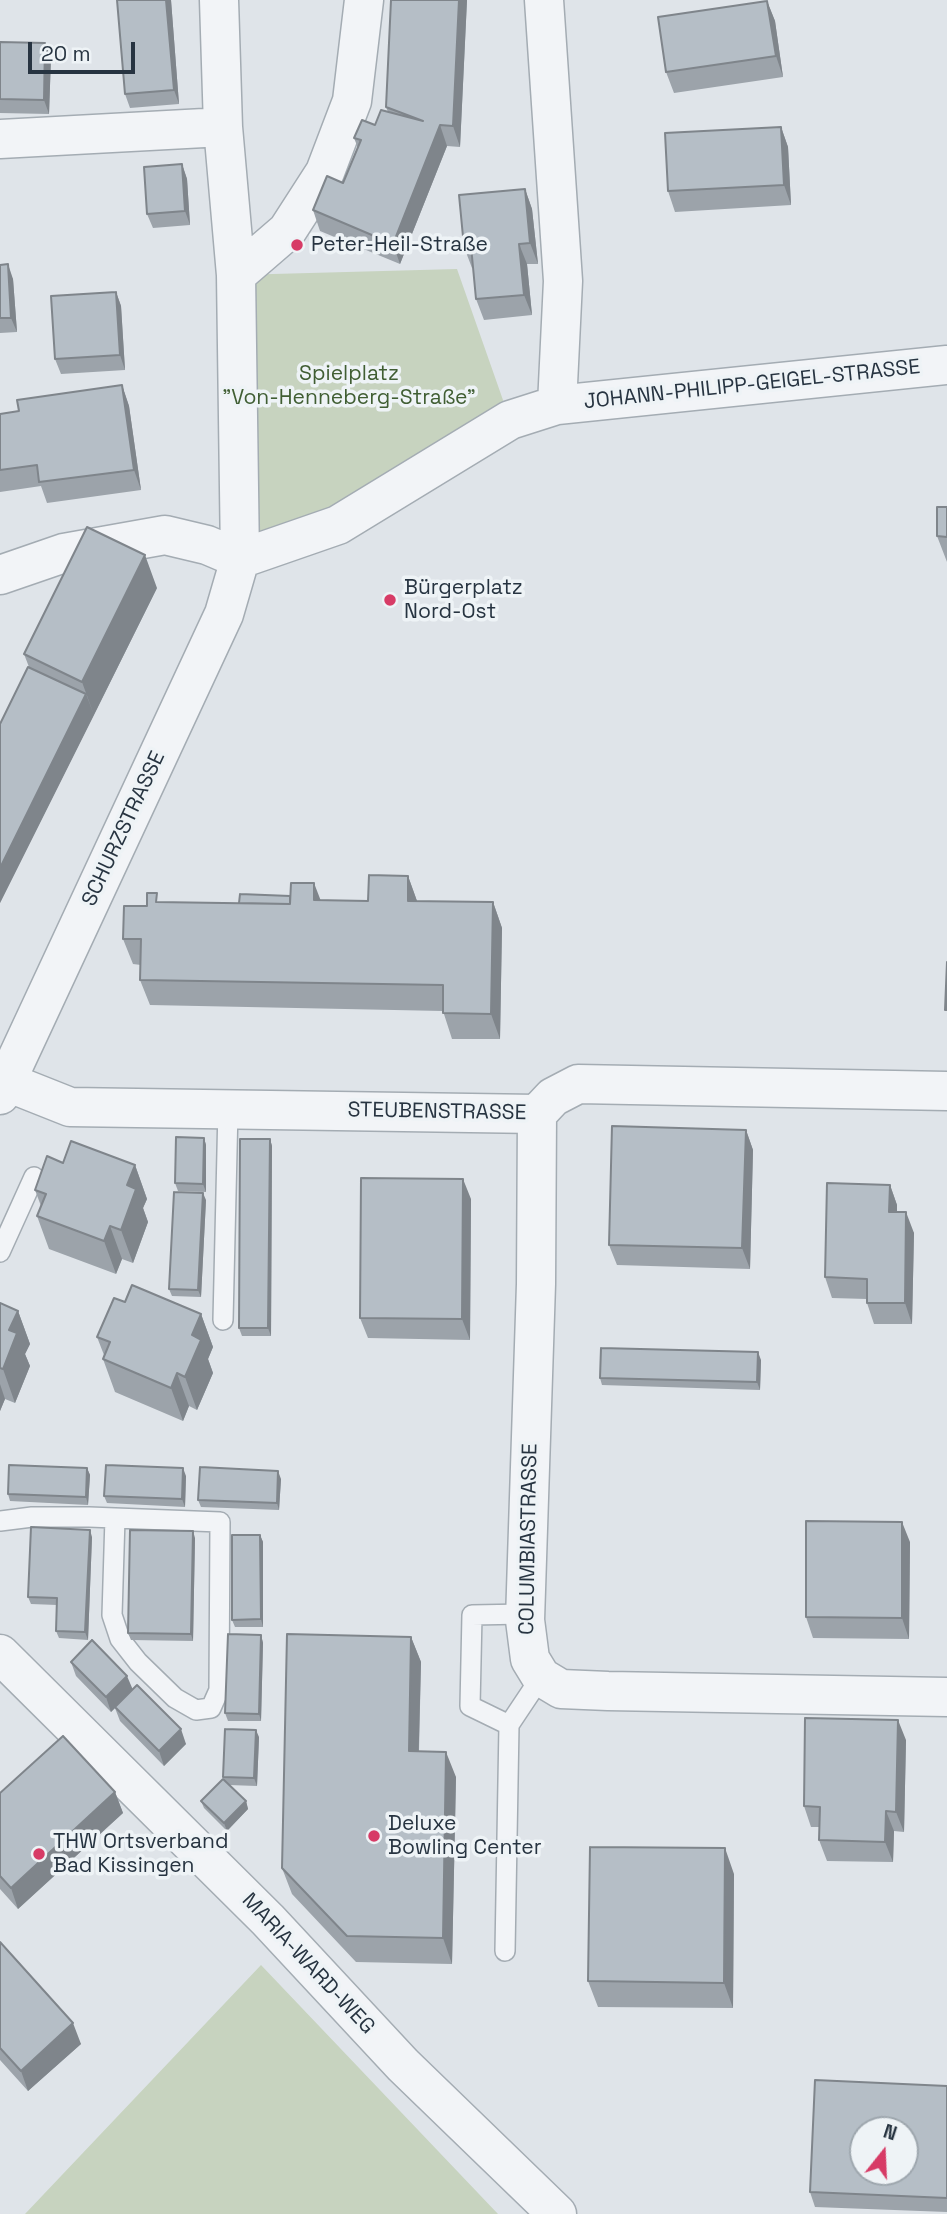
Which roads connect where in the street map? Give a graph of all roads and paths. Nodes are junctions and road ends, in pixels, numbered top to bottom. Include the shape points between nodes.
1 (219, 0) edge
2 (363, 0) edge
3 (544, 0) edge
4 (223, 127) junction
5 (0, 139) edge
6 (236, 275) junction
7 (947, 365) edge
8 (557, 405) junction
9 (240, 559) junction
10 (0, 575) edge
11 (3, 1088) edge
12 (947, 1091) edge
13 (228, 1109) junction
14 (537, 1114) junction
15 (34, 1177) dead end
16 (0, 1252) edge
17 (223, 1320) dead end
18 (116, 1518) junction
19 (0, 1521) edge
20 (525, 1614) junction
21 (0, 1654) edge
22 (541, 1676) junction
23 (947, 1697) edge
24 (509, 1725) junction
25 (505, 1951) dead end
26 (557, 2214) edge

1 - 4 street, SCHURZSTRASSE
2 - 6 street via 352,101 325,172 287,231
3 - 8 street via 563,281
4 - 5 street
4 - 6 street, SCHURZSTRASSE
6 - 9 street, SCHURZSTRASSE
7 - 8 street, JOHANN-PHILIPP-GEIGEL-STRASSE
8 - 9 street via 510,420 338,525
9 - 10 street via 165,535 64,553
9 - 11 street, SCHURZSTRASSE via 223,614
11 - 13 street, STEUBENSTRASSE via 70,1107
12 - 14 street, STEUBENSTRASSE via 578,1084 553,1097
13 - 14 street, STEUBENSTRASSE
13 - 17 lane
14 - 20 street, COLUMBIASTRASSE
15 - 16 lane
18 - 18 lane via 220,1522 219,1690 211,1708 196,1710 175,1699 120,1639 112,1615
18 - 19 lane
20 - 22 street, COLUMBIASTRASSE via 530,1659
20 - 24 lane via 472,1615 470,1706
21 - 26 street, MARIA-WARD-WEG
22 - 23 street via 561,1689
22 - 24 lane
24 - 25 lane

